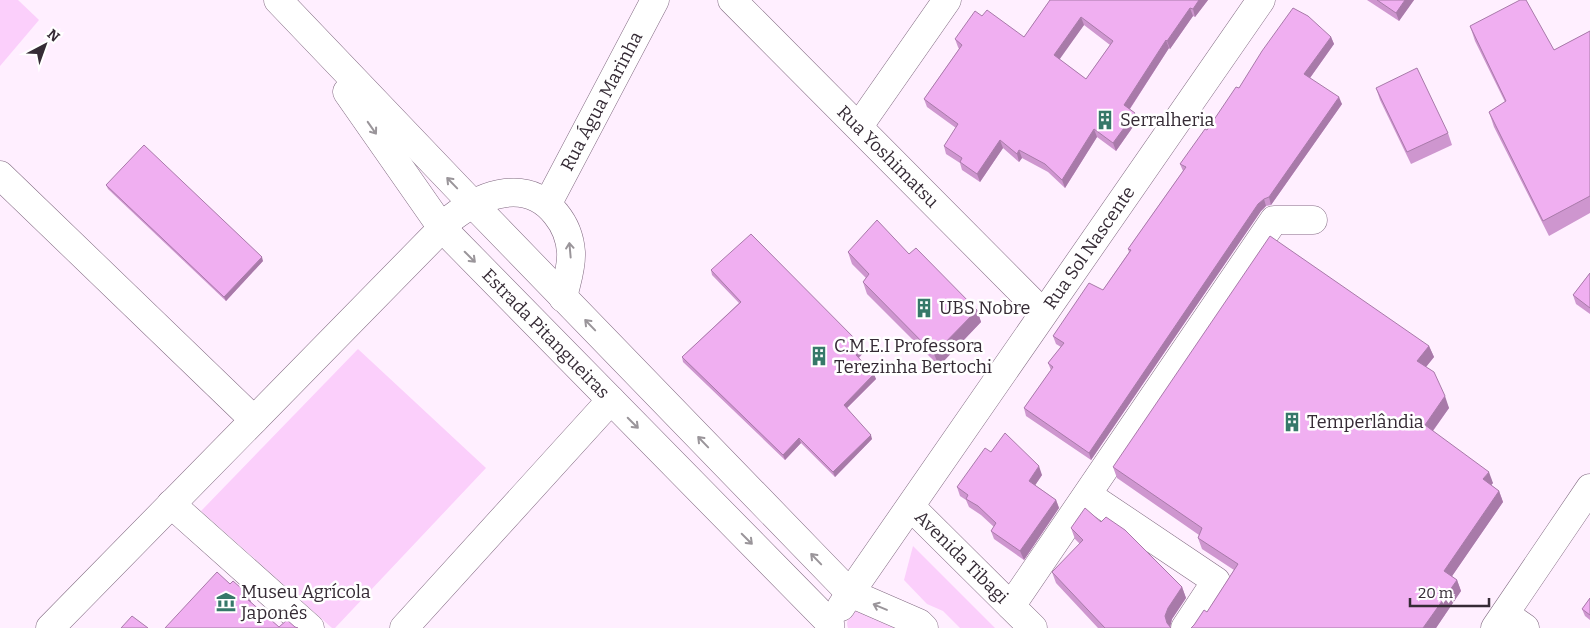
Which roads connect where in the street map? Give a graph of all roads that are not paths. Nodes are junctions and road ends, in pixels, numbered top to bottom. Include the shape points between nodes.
1 (654, 0) edge
2 (732, 0) edge
3 (947, 0) edge
4 (1260, 0) edge
5 (286, 8) edge
6 (860, 126) junction
7 (0, 175) edge
8 (472, 203) junction
9 (548, 203) junction
10 (1313, 220) dead end
11 (442, 228) junction
12 (563, 298) junction
13 (1043, 313) junction
14 (611, 400) junction
15 (254, 420) junction
16 (1590, 488) edge
17 (1088, 495) junction
18 (171, 504) junction
19 (911, 507) junction
20 (1582, 515) edge
21 (850, 594) junction
22 (1011, 606) junction
23 (1508, 623) edge
24 (831, 626) edge
25 (50, 628) edge
26 (310, 628) edge
27 (404, 628) edge
28 (924, 628) edge
29 (1033, 628) edge
30 (1185, 628) edge

1 - 9 street, Rua Água Marinha
2 - 6 street, Rua Yoshimatsu
3 - 6 street
4 - 13 street, Rua Sol Nascente
8 -> 5 street, Estrada Pitangueiras
5 -> 11 street, Estrada Pitangueiras
6 - 13 street, Rua Yoshimatsu
7 - 15 street
8 - 9 street via 509,192 529,195
8 - 11 street
8 - 12 street, Estrada Pitangueiras
12 -> 9 street via 571,266 571,251 562,222
10 - 17 street via 1274,220
11 -> 14 street, Estrada Pitangueiras
11 - 15 street
21 -> 12 street, Estrada Pitangueiras
13 - 19 street, Rua Sol Nascente
14 -> 24 street, Estrada Pitangueiras
14 - 27 street
15 - 18 street
16 - 20 street
17 - 22 street
17 - 30 street via 1216,582
18 - 25 street
18 - 26 street
19 - 21 street, Rua Sol Nascente
19 - 22 street, Avenida Tibagi
20 - 23 street
21 - 24 street, Rua Sol Nascente
28 -> 21 street
22 - 29 street, Avenida Tibagi

